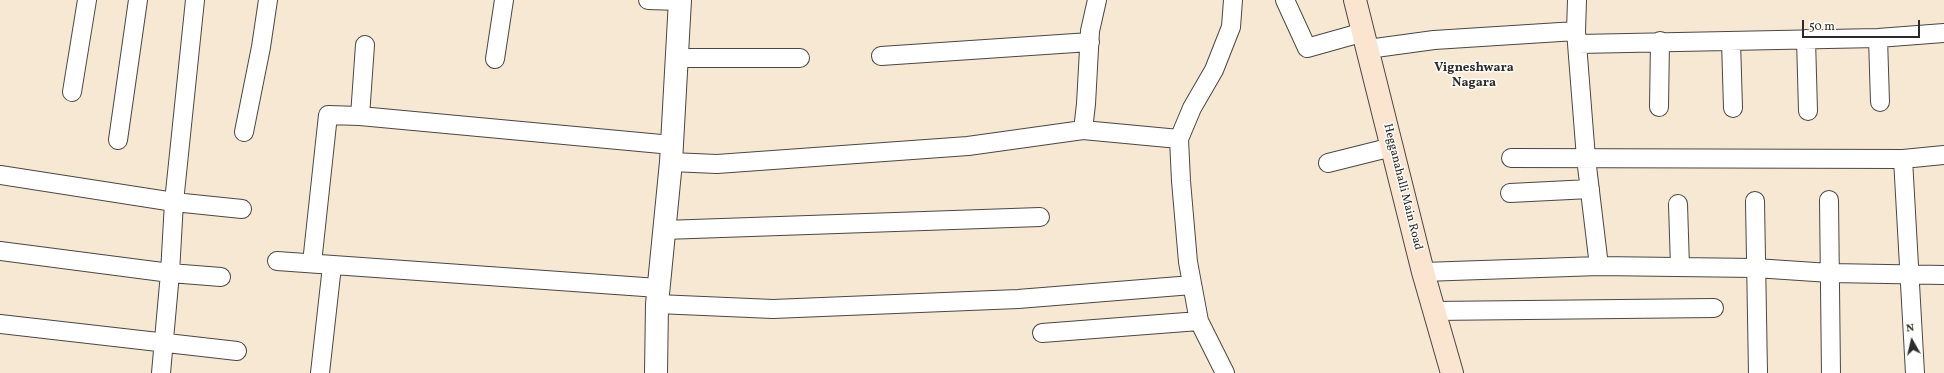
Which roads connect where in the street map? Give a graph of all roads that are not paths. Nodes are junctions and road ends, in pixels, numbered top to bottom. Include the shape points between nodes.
1 (87, 0) edge
2 (138, 0) edge
3 (195, 0) edge
4 (268, 0) edge
5 (504, 0) edge
6 (648, 0) edge
7 (680, 0) edge
8 (1097, 0) edge
9 (1233, 0) edge
10 (1285, 0) edge
11 (1355, 0) edge
12 (1577, 0) edge
13 (1944, 33) edge
14 (1577, 37) junction
15 (1878, 38) junction
16 (1806, 39) junction
17 (1366, 40) junction
18 (1660, 41) junction
19 (1731, 41) junction
20 (1090, 42) junction
21 (365, 46) dead end
22 (882, 56) dead end
23 (677, 58) junction
24 (800, 58) dead end
25 (495, 59) dead end
26 (72, 92) dead end
27 (1880, 102) dead end
28 (1659, 107) dead end
29 (1733, 108) dead end
30 (1808, 110) dead end
31 (360, 116) junction
32 (1083, 130) junction
33 (244, 132) dead end
34 (1179, 139) junction
35 (118, 140) dead end
36 (1392, 147) junction
37 (672, 154) junction
38 (1944, 155) edge
39 (1511, 158) dead end
40 (1586, 158) junction
41 (1903, 159) junction
42 (1328, 163) dead end
43 (0, 175) edge
44 (1590, 189) junction
45 (1510, 193) dead end
46 (1829, 200) dead end
47 (1755, 201) dead end
48 (174, 202) junction
49 (1678, 204) dead end
50 (242, 209) dead end
51 (1040, 217) dead end
52 (664, 230) junction
53 (0, 251) edge
54 (277, 261) dead end
55 (312, 263) junction
56 (332, 266) junction
57 (1599, 266) junction
58 (1680, 267) junction
59 (1755, 268) junction
60 (1423, 272) junction
61 (170, 273) junction
62 (1830, 273) junction
63 (1910, 274) junction
64 (1944, 275) edge
65 (221, 277) dead end
66 (1192, 285) junction
67 (657, 296) junction
68 (1714, 308) dead end
69 (1433, 311) junction
70 (1199, 321) junction
71 (0, 324) edge
72 (1042, 333) dead end
73 (163, 343) junction
74 (237, 351) dead end
75 (161, 373) edge
76 (320, 373) edge
77 (656, 373) edge
78 (1224, 373) edge
79 (1452, 373) edge
80 (1758, 373) edge
81 (1831, 373) edge
82 (1915, 373) edge

1 - 26 street
2 - 35 street
3 - 48 street
4 - 33 street
5 - 25 street
6 - 7 street
7 - 23 street
8 - 20 street
9 - 34 street via 1231,27 1214,70 1192,108
10 - 17 street via 1307,48
11 - 17 main road, Hegganahalli Main Road
12 - 14 street
13 - 15 street
14 - 17 street
14 - 18 street
14 - 40 street
15 - 16 street
15 - 27 street
16 - 19 street
16 - 30 street
17 - 36 main road, Hegganahalli Main Road
18 - 19 street
18 - 28 street
19 - 29 street
20 - 22 street
20 - 32 street
21 - 31 street
23 - 24 street
23 - 37 street
31 - 37 street
31 - 55 street via 328,115
32 - 34 street
32 - 37 street via 968,146 717,164
34 - 66 street
36 - 42 street
36 - 60 main road, Hegganahalli Main Road
37 - 52 street
38 - 41 street
39 - 40 street
40 - 41 street
40 - 44 street
41 - 63 street
43 - 48 street
44 - 45 street
44 - 57 street
46 - 62 street
47 - 59 street
48 - 50 street
48 - 61 street
49 - 58 street
51 - 52 street
52 - 67 street
53 - 61 street
54 - 55 street
55 - 56 street
56 - 67 street
56 - 76 street
57 - 58 street
57 - 60 street
58 - 59 street
59 - 62 street
59 - 80 street
60 - 69 main road, Hegganahalli Main Road
61 - 65 street
61 - 73 street
62 - 63 street
62 - 81 street
63 - 64 street
63 - 82 street
66 - 67 street via 1018,299 773,309
66 - 70 street
67 - 77 street
68 - 69 street
69 - 79 main road, Hegganahalli Main Road
70 - 72 street
70 - 78 street
71 - 73 street
73 - 74 street
73 - 75 street

